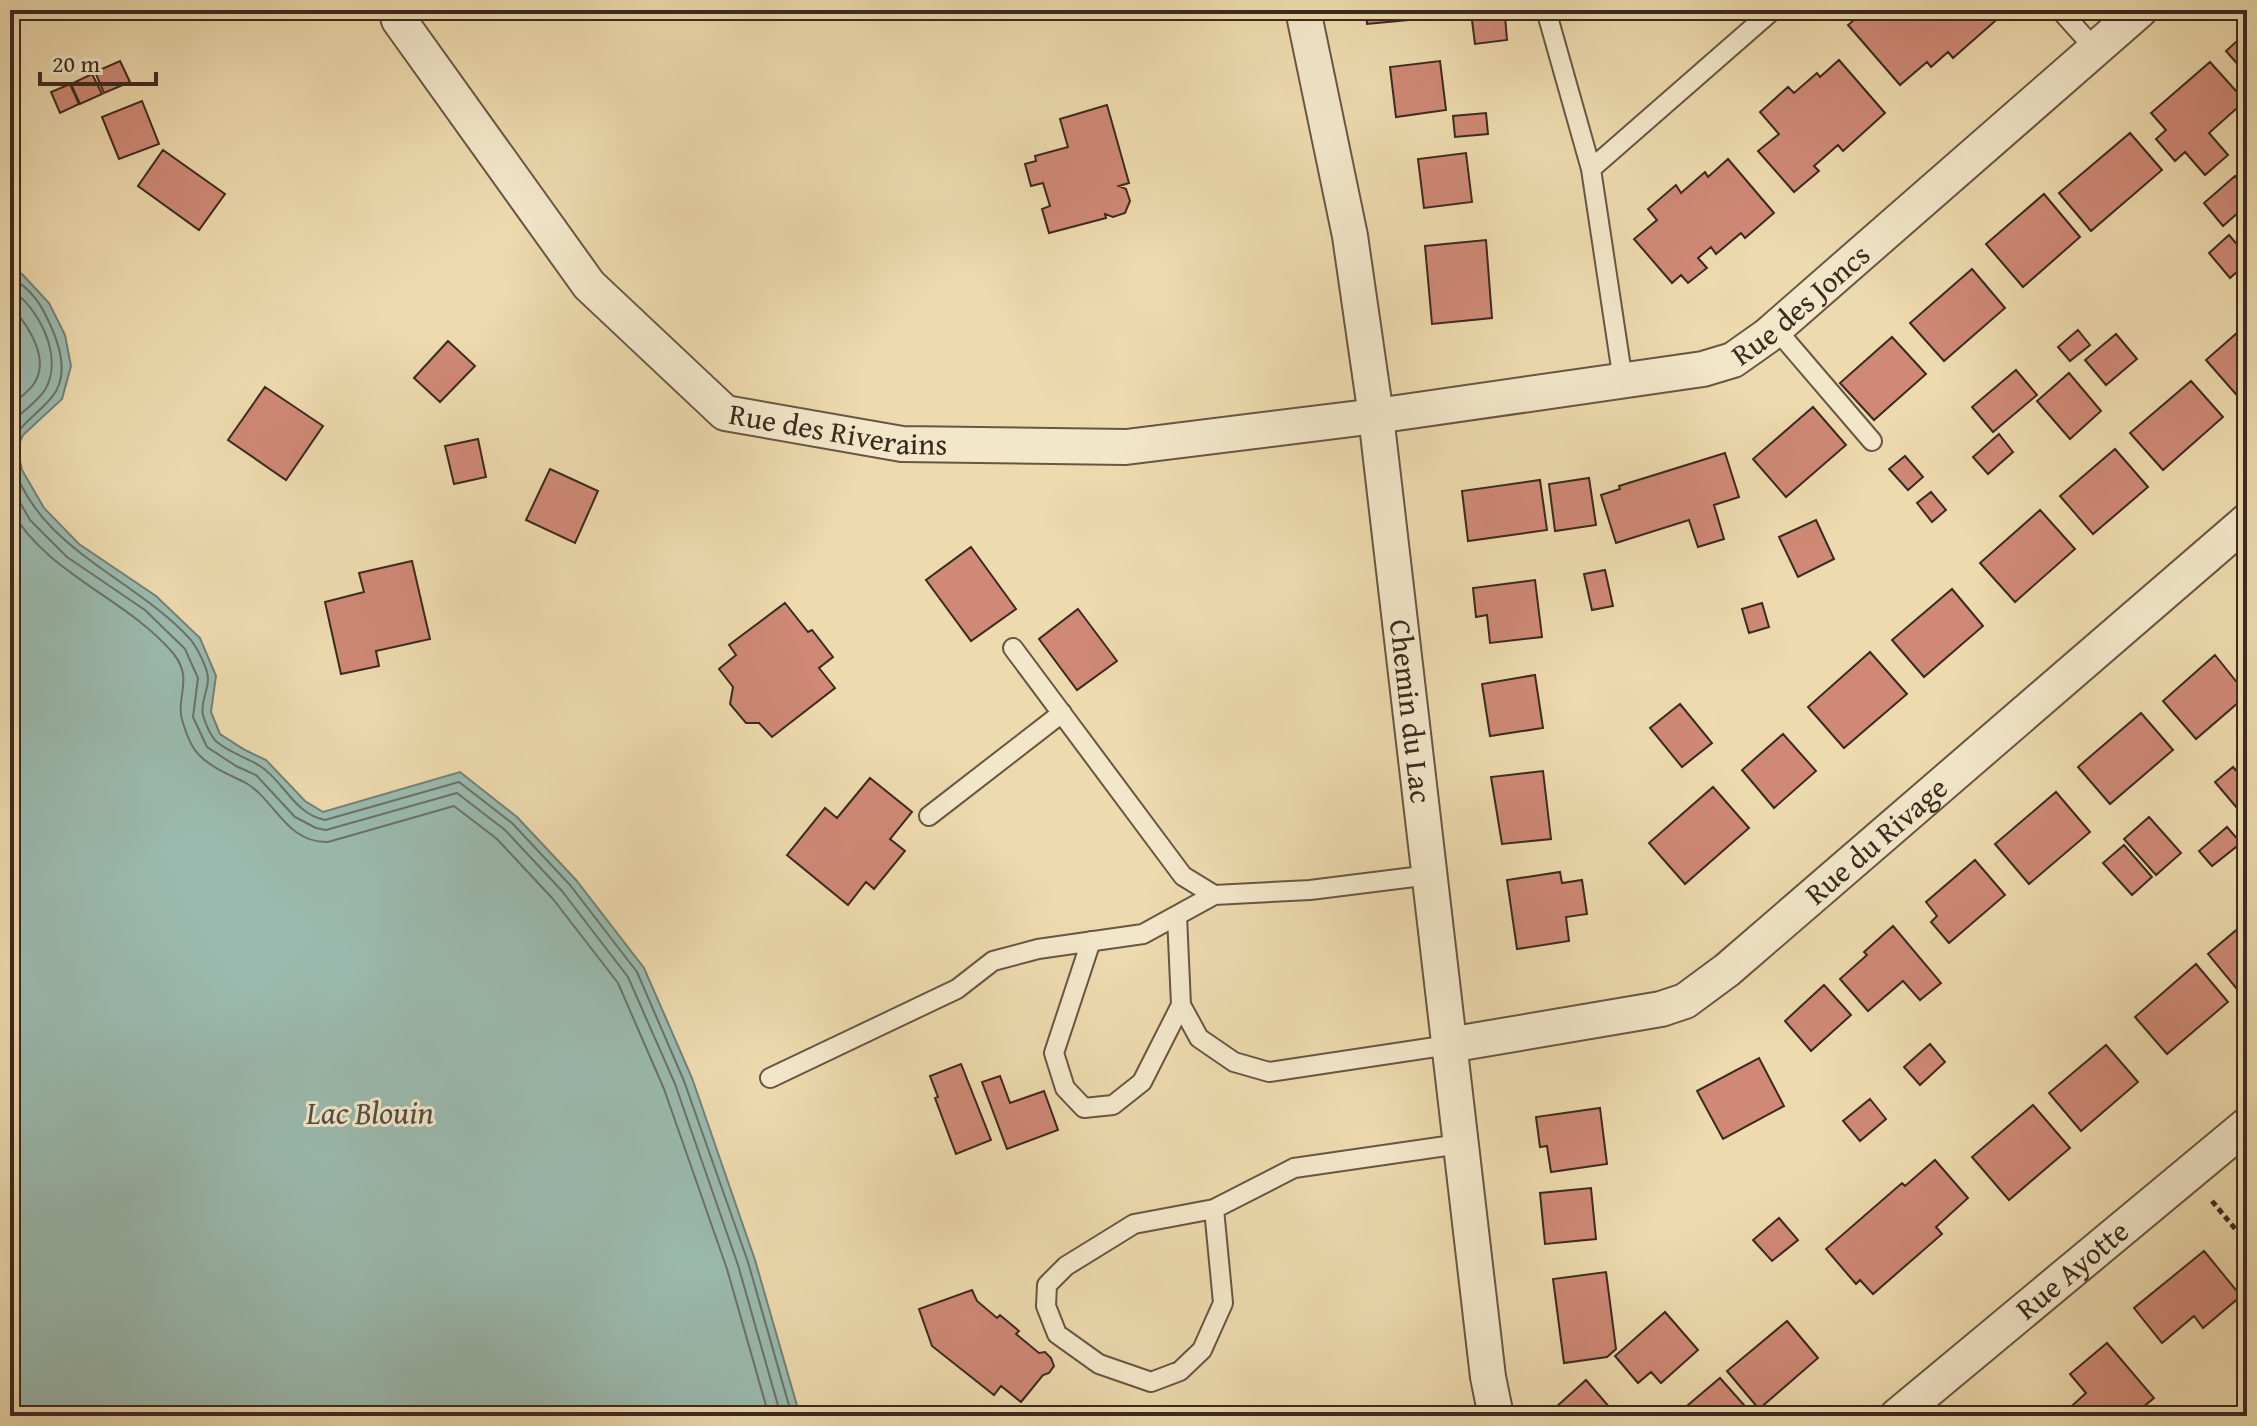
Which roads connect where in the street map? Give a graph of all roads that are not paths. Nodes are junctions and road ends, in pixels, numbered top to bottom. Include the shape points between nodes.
1 (396, 10) edge
2 (1303, 10) edge
3 (1546, 10) edge
4 (1773, 10) edge
5 (2060, 10) edge
6 (2140, 10) edge
7 (2095, 49) junction
8 (1591, 169) junction
9 (1776, 329) junction
10 (1623, 381) junction
11 (1376, 416) junction
12 (1872, 441) dead end
13 (2247, 521) edge
14 (1013, 648) dead end
15 (1062, 713) junction
16 (929, 816) dead end
17 (1430, 875) junction
18 (1214, 895) junction
19 (1177, 916) junction
20 (1091, 941) junction
21 (1181, 1005) junction
22 (1449, 1045) junction
23 (770, 1078) dead end
24 (2247, 1125) edge
25 (1460, 1144) junction
26 (1214, 1209) junction
27 (1496, 1416) edge
28 (1897, 1416) edge

1 - 11 street, Rue des Riverains via 589,285 725,413 902,444 1126,447
2 - 11 street, Chemin du Lac via 1350,236
3 - 8 lane
4 - 8 lane
5 - 7 lane
6 - 7 street, Rue des Joncs
7 - 9 street, Rue des Joncs
8 - 10 lane
9 - 10 street, Rue des Joncs via 1733,360
9 - 12 lane
10 - 11 street, Rue des Joncs
11 - 17 street, Chemin du Lac
13 - 22 street, Rue du Rivage via 1685,1001
14 - 15 lane
15 - 16 lane
15 - 18 lane via 1183,876
17 - 18 lane
17 - 22 street, Chemin du Lac
18 - 19 lane
19 - 20 lane via 1143,934
19 - 21 lane
20 - 21 lane via 1054,1053 1065,1088 1084,1108 1113,1105 1142,1082
20 - 23 lane via 993,961 957,989
21 - 22 lane via 1199,1038 1234,1062 1269,1072
22 - 25 street, Chemin du Lac
24 - 28 street, Rue Ayotte
25 - 26 lane via 1294,1168
25 - 27 street, Chemin du Lac
26 - 26 lane via 1134,1224 1066,1266 1047,1285 1046,1306 1057,1334 1099,1364 1151,1382 1180,1371 1202,1350 1223,1303

